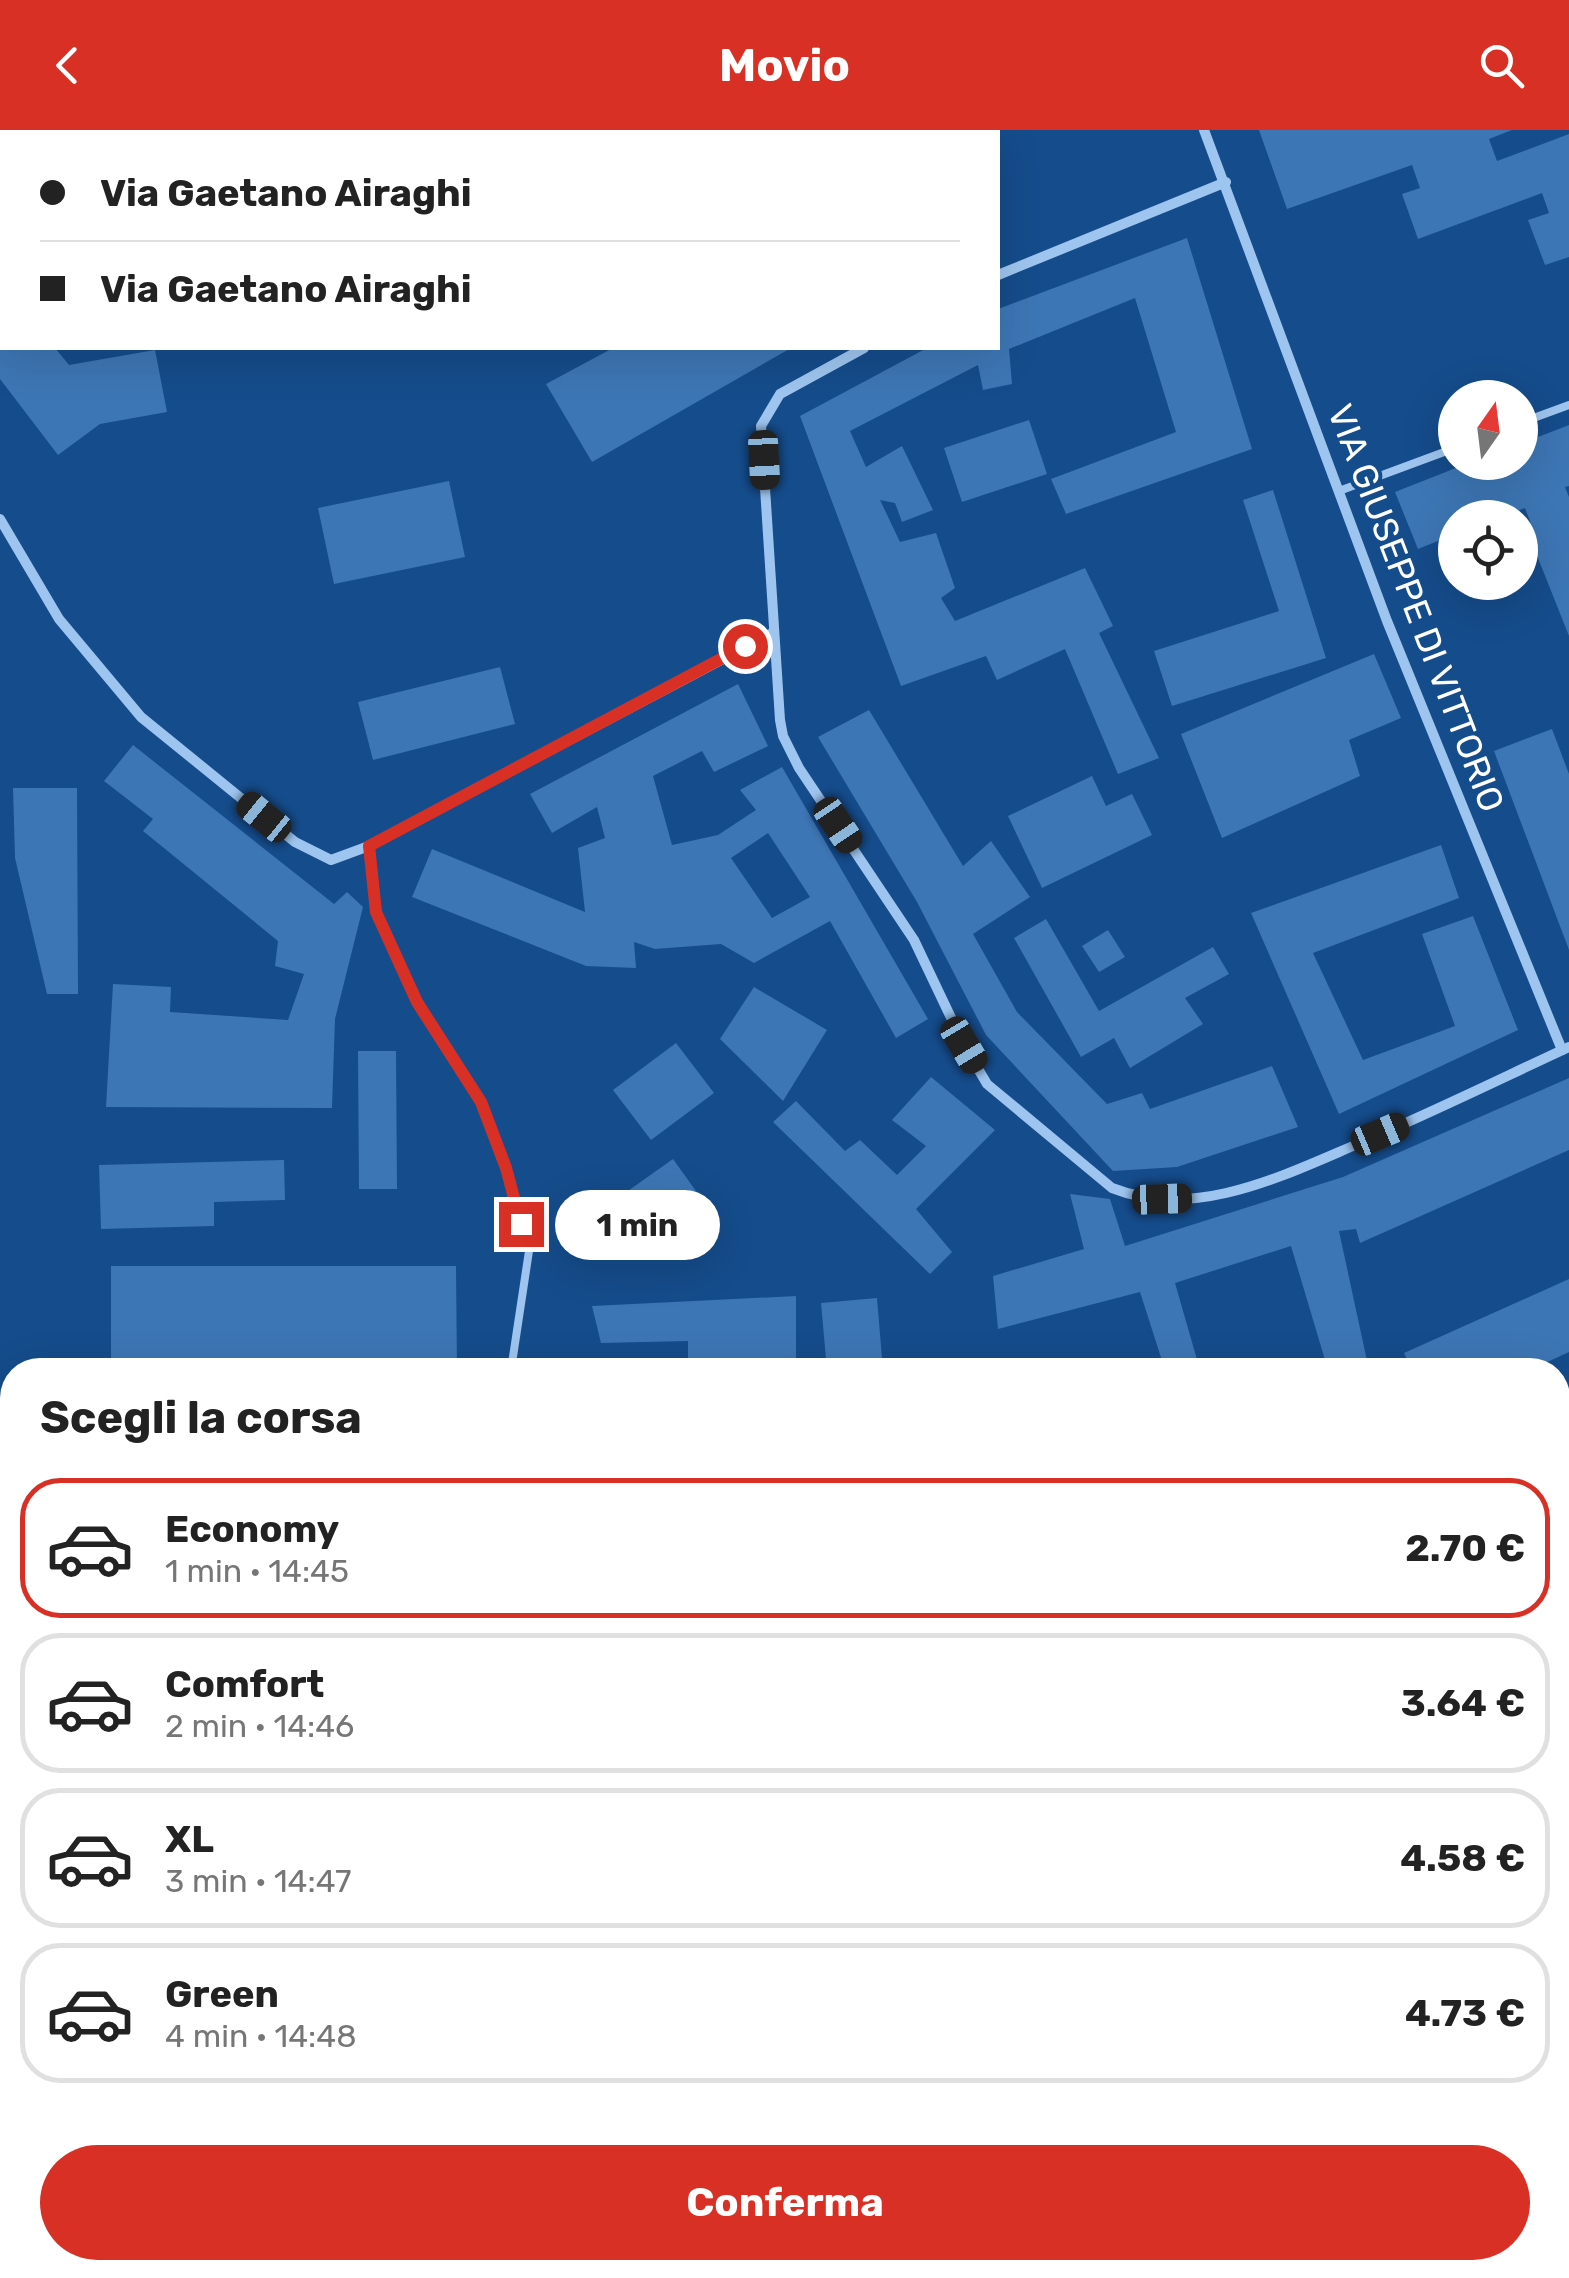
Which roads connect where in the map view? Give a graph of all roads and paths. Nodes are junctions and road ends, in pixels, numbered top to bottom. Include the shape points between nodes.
1 (1204, 130) edge
2 (1226, 182) junction
3 (1000, 274) edge
4 (860, 350) edge
5 (1569, 405) edge
6 (1538, 416) edge
7 (1438, 454) edge
8 (1339, 491) junction
9 (0, 520) edge
10 (774, 632) junction
11 (369, 846) junction
12 (1565, 1048) edge
13 (513, 1358) edge

1 - 2 street, VIA GIUSEPPE DI VITTORIO
2 - 3 street
2 - 8 street, VIA GIUSEPPE DI VITTORIO
4 - 10 street via 780,394 761,426
5 - 6 lane
7 - 8 lane
8 - 12 street, VIA GIUSEPPE DI VITTORIO
9 - 11 street via 59,619 141,717 299,845 331,860
10 - 11 street
10 - 12 street via 783,736 914,940 987,1084 1091,1174 1134,1197 1188,1198 1258,1186
11 - 13 lane via 376,912 417,1002 481,1102 516,1202 529,1251

